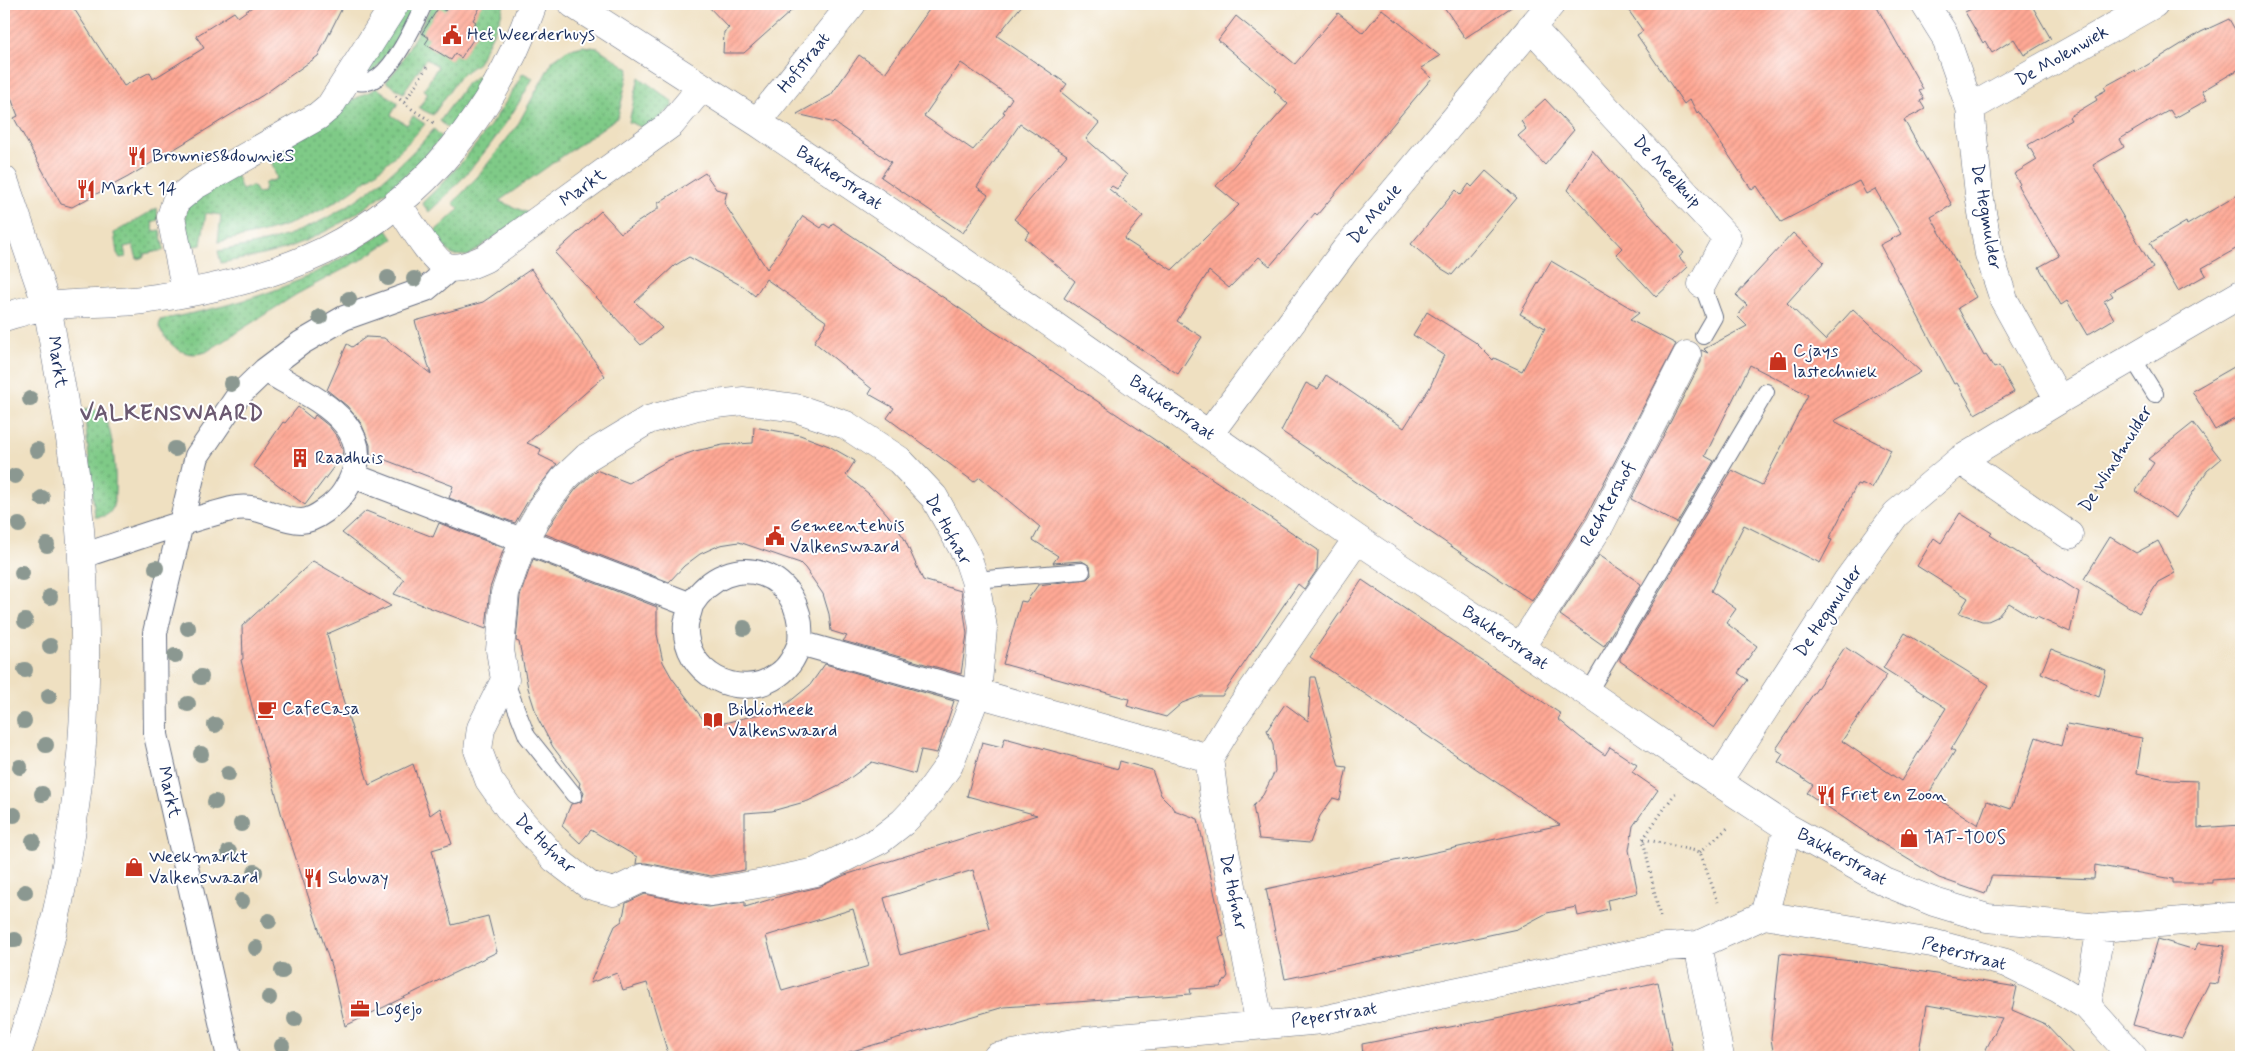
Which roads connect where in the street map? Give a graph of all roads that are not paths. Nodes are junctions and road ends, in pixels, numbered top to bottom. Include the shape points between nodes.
1 (395, 4) edge
2 (424, 4) edge
3 (533, 4) edge
4 (574, 4) edge
5 (852, 4) edge
6 (1551, 4) edge
7 (1925, 4) edge
8 (2154, 4) edge
9 (1531, 27) junction
10 (361, 80) junction
11 (702, 86) junction
12 (1970, 108) junction
13 (757, 122) junction
14 (4, 180) edge
15 (397, 203) junction
16 (448, 267) junction
17 (1702, 284) joint
18 (186, 292) junction
19 (2241, 294) edge
20 (47, 306) junction
21 (4, 317) edge
22 (1695, 345) joint
23 (2132, 357) junction
24 (265, 370) junction
25 (1766, 392) dead end
26 (2155, 394) road end
27 (2059, 400) junction
28 (1209, 434) junction
29 (1960, 460) junction
30 (354, 476) junction
31 (180, 524) junction
32 (2069, 535) road end
33 (1357, 540) junction
34 (523, 541) junction
35 (82, 556) junction
36 (1082, 571) dead end
37 (975, 580) junction
38 (691, 605) junction
39 (800, 643) junction
40 (1520, 648) junction
41 (505, 680) junction
42 (977, 693) junction
43 (1588, 693) junction
44 (1209, 758) junction
45 (1718, 781) junction
46 (574, 795) dead end
47 (1788, 828) junction
48 (1764, 914) junction
49 (2241, 916) edge
50 (2101, 928) junction
51 (1698, 945) junction
52 (2087, 1006) junction
53 (1260, 1025) junction
54 (1087, 1049) edge
55 (16, 1057) edge
56 (229, 1057) edge
57 (997, 1057) edge
58 (1720, 1057) edge
59 (2134, 1057) edge

1 - 10 street
2 - 10 lane via 384,71
3 - 15 street via 521,39 482,110 458,144
4 - 11 street
5 - 13 street, Hofstraat
6 - 9 street, De Meule
7 - 12 street, De Hegmulder via 1945,36
8 - 12 street, De Molenwiek
9 - 17 street, De Meelkuip via 1727,238
9 - 28 street, De Meule via 1346,249
10 - 18 street via 318,116 194,186 176,201 171,217
11 - 13 street
11 - 16 street, Markt via 671,124 486,258 465,266
12 - 27 street, De Hegmulder via 1989,254 2004,300
13 - 28 street, Bakkerstraat
14 - 20 street, Markt
15 - 16 street via 435,259
15 - 18 street via 324,251 284,268
16 - 24 street, Markt via 426,289 344,318 301,343
17 - 22 lane, De Meelkuip via 1714,317
18 - 20 street via 142,300
19 - 23 street
20 - 21 street
20 - 35 street, Markt via 74,471
22 - 40 street, Rechtershof via 1600,525
23 - 26 lane, De Windmulder
23 - 27 street
24 - 30 street via 344,420 356,441 358,460
24 - 31 street, Markt via 238,396 197,456
25 - 43 lane
27 - 29 street, De Hegmulder
28 - 33 street, Bakkerstraat
29 - 32 street
29 - 45 street, De Hegmulder via 1896,514 1847,581
30 - 31 street via 334,504 302,521 262,509 234,508
30 - 34 street
31 - 35 street
31 - 56 street, Markt via 155,633 156,735
33 - 40 street, Bakkerstraat
33 - 44 street
34 - 37 street, De Hofnar via 564,479 588,457 648,420 697,406 744,401 796,408 846,425 899,460 934,497 967,556
34 - 38 street
34 - 41 street, De Hofnar via 505,593 500,650
35 - 55 street, Markt via 82,744 75,803 56,914 38,991
36 - 37 lane
37 - 42 street, De Hofnar via 983,628
38 - 39 street via 713,580 729,573 763,575 790,594 802,626
38 - 39 street via 686,624 688,643 695,660 724,684 743,687 762,684 779,675 792,661
39 - 42 street
40 - 43 street, Bakkerstraat
41 - 42 street, De Hofnar via 481,728 478,750 490,780 508,807 555,858 589,885 614,892 643,878 711,892 764,883 816,872 880,840 923,801 949,765
41 - 46 lane via 527,736
42 - 44 street
43 - 45 street, Bakkerstraat
44 - 53 street, De Hofnar
45 - 47 street, Bakkerstraat
47 - 48 street
47 - 50 street, Bakkerstraat via 1885,882 1934,902 1988,918
48 - 51 street, Peperstraat
48 - 52 street, Peperstraat via 1932,943 1981,956 2006,964
49 - 50 street, Bakkerstraat
50 - 52 street
51 - 53 street, Peperstraat via 1666,947 1322,1020
51 - 58 street
52 - 59 street, Peperstraat
53 - 54 street, Peperstraat
54 - 57 street, Peperstraat

